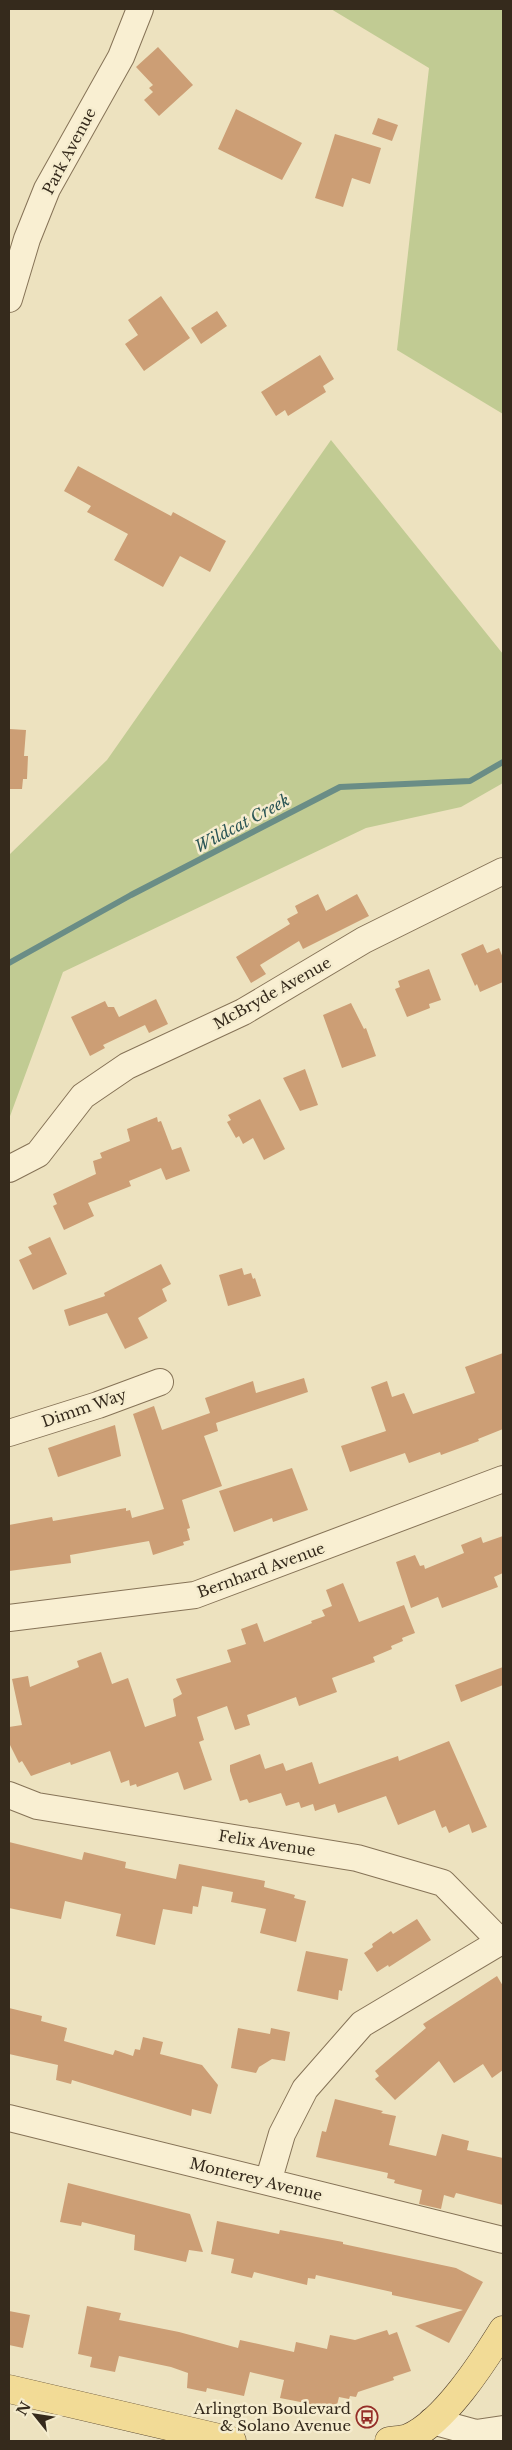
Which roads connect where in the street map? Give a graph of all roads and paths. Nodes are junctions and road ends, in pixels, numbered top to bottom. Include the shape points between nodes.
1 (140, 9) edge
2 (9, 299) edge
3 (503, 871) edge
4 (9, 1169) edge
5 (160, 1382) dead end
6 (9, 1433) edge
7 (503, 1478) edge
8 (9, 1618) edge
9 (9, 1795) edge
10 (502, 1941) edge
11 (9, 2118) edge
12 (268, 2182) junction
13 (503, 2240) edge
14 (503, 2330) edge
15 (9, 2389) edge
16 (432, 2421) junction
17 (503, 2429) edge
18 (403, 2440) edge
19 (232, 2441) edge

1 - 2 street, Park Avenue via 121,57 47,188
3 - 4 street, McBryde Avenue via 364,940 243,1012 127,1066 83,1096 38,1154
5 - 6 street, Dimm Way
7 - 8 street, Bernhard Avenue via 196,1595
9 - 10 street, Felix Avenue via 37,1806 357,1858 434,1880 443,1883
10 - 12 street via 362,2024 305,2089 282,2134
11 - 12 street, Monterey Avenue
12 - 13 street, Monterey Avenue
14 - 16 main road via 471,2381
15 - 19 main road
16 - 17 street via 476,2433
16 - 18 main road

